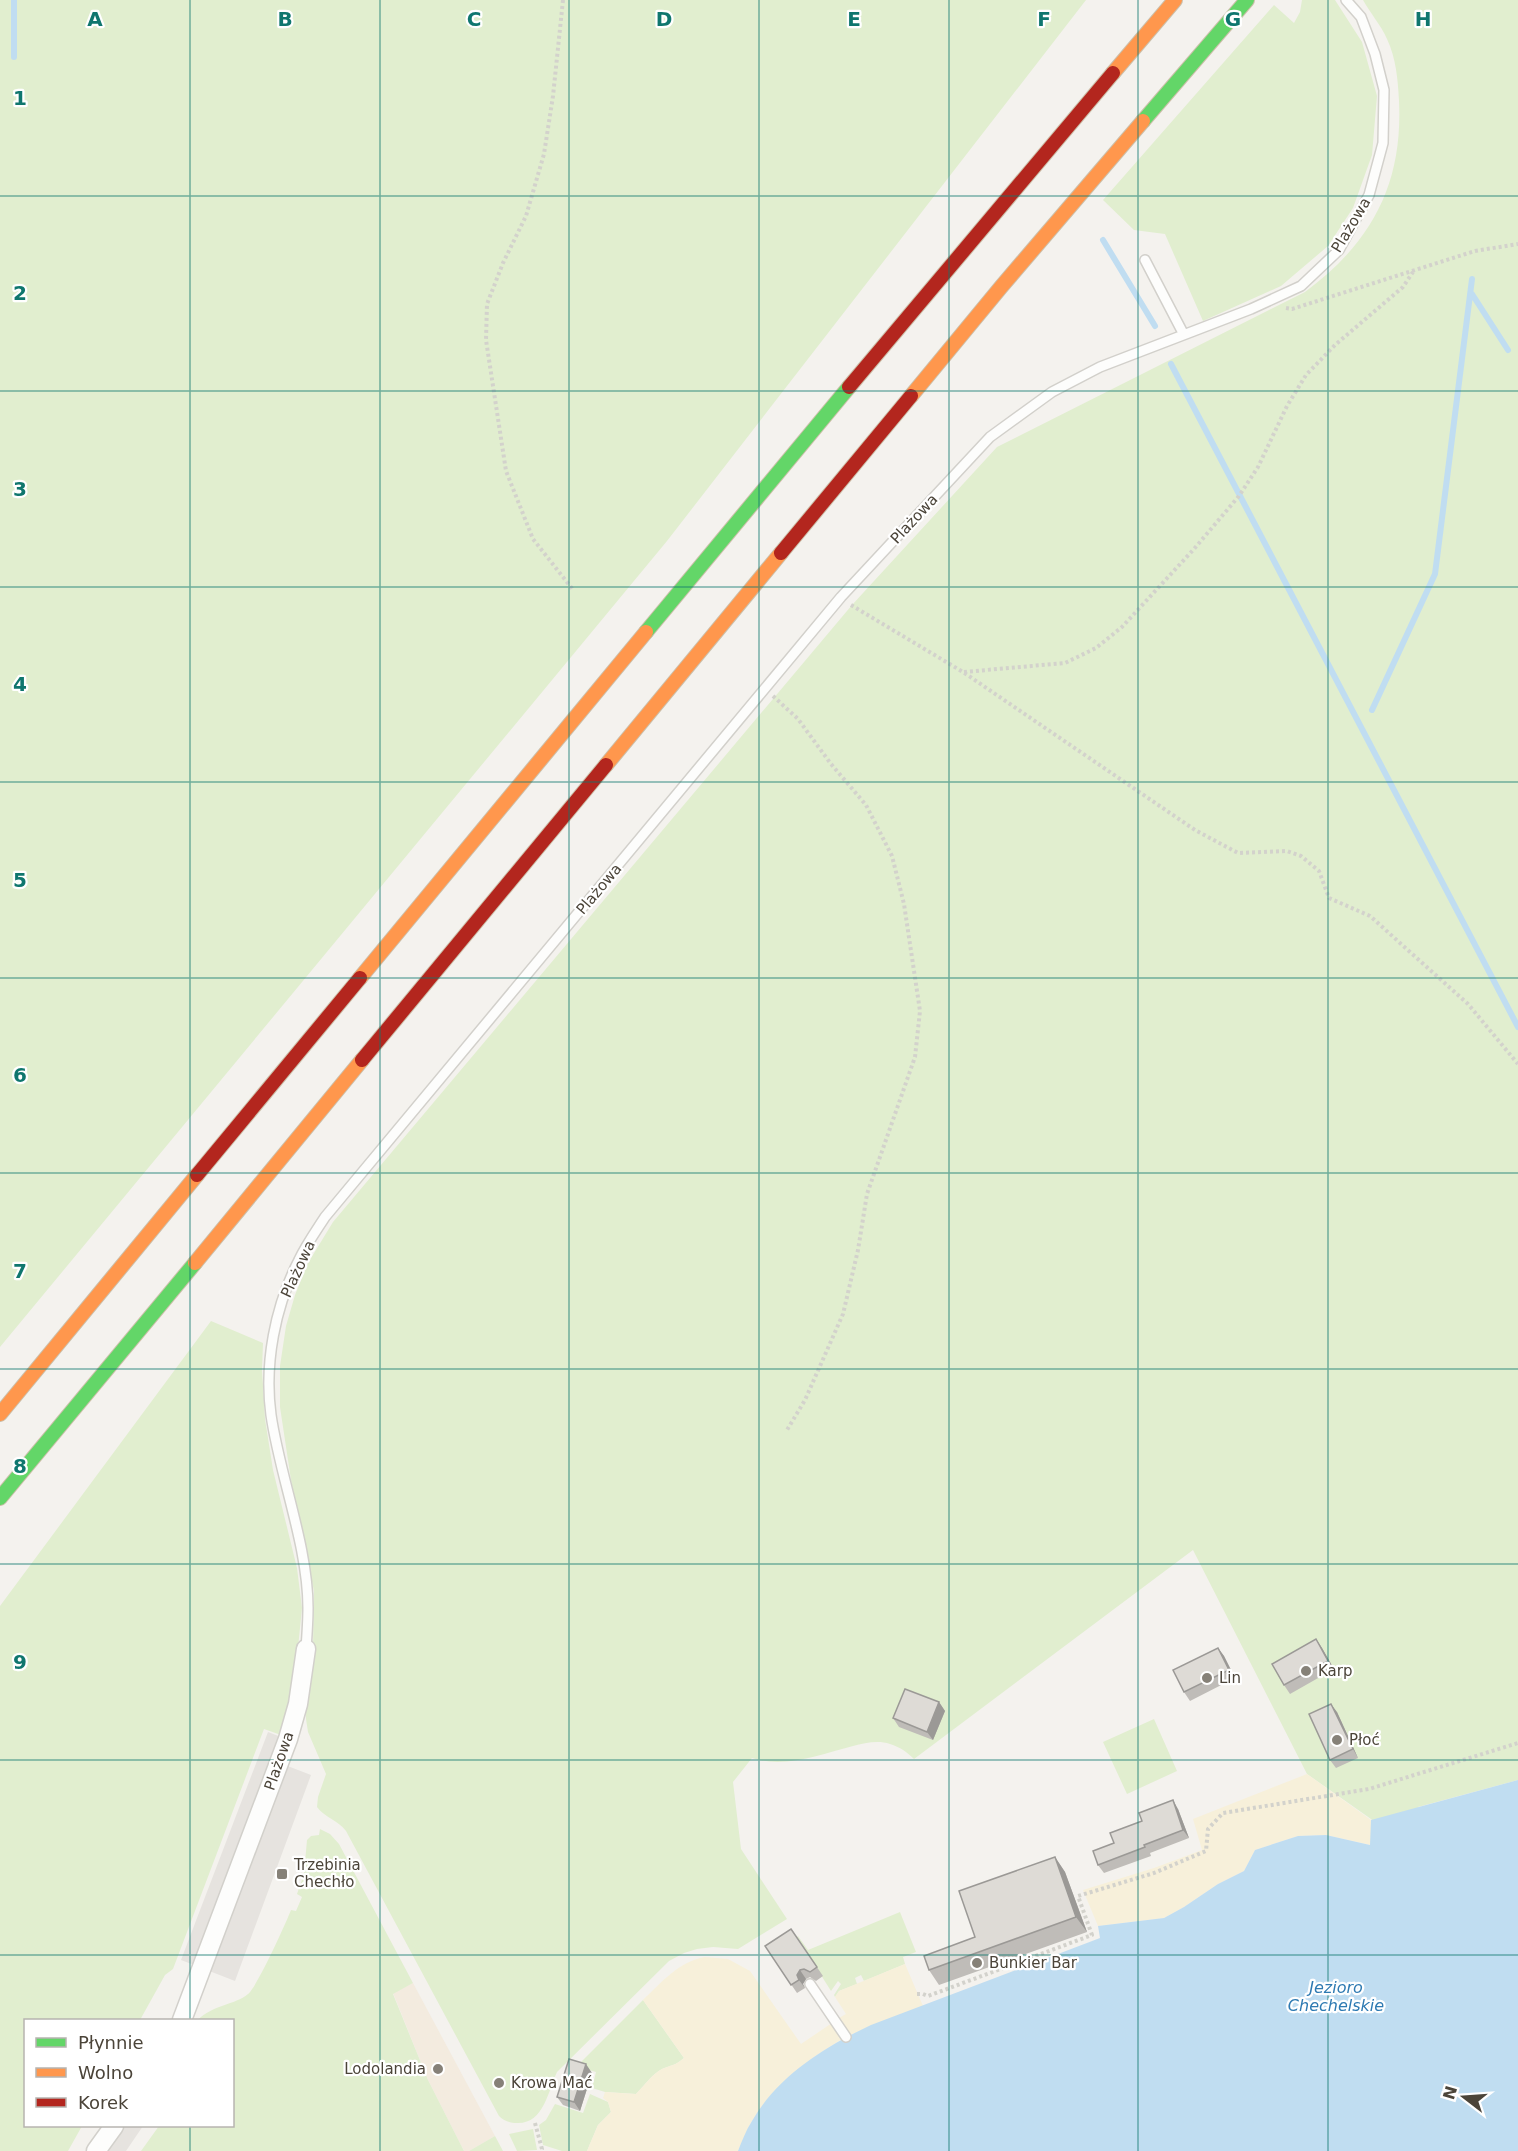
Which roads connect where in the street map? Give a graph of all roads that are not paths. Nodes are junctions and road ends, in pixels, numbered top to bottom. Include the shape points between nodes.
1 (1175, 0) edge
2 (1247, 0) edge
3 (1346, 0) edge
4 (1145, 260) dead end
5 (1183, 333) junction
6 (0, 1414) edge
7 (0, 1498) edge
8 (306, 1649) joint
9 (810, 1984) dead end
10 (182, 2019) edge
11 (846, 2037) dead end
12 (113, 2127) edge
13 (96, 2151) edge

1 - 6 highway via 898,327
2 - 7 highway via 1001,287
3 - 5 lane, Plażowa via 1362,17 1384,90 1383,143 1369,195 1340,250 1301,285
4 - 5 lane
5 - 8 lane, Plażowa via 1100,367 1052,392 990,437 841,597 325,1217 298,1260 277,1320 269,1378 271,1414 304,1565
8 - 10 street, Plażowa via 288,1739
9 - 11 lane
12 - 13 street

